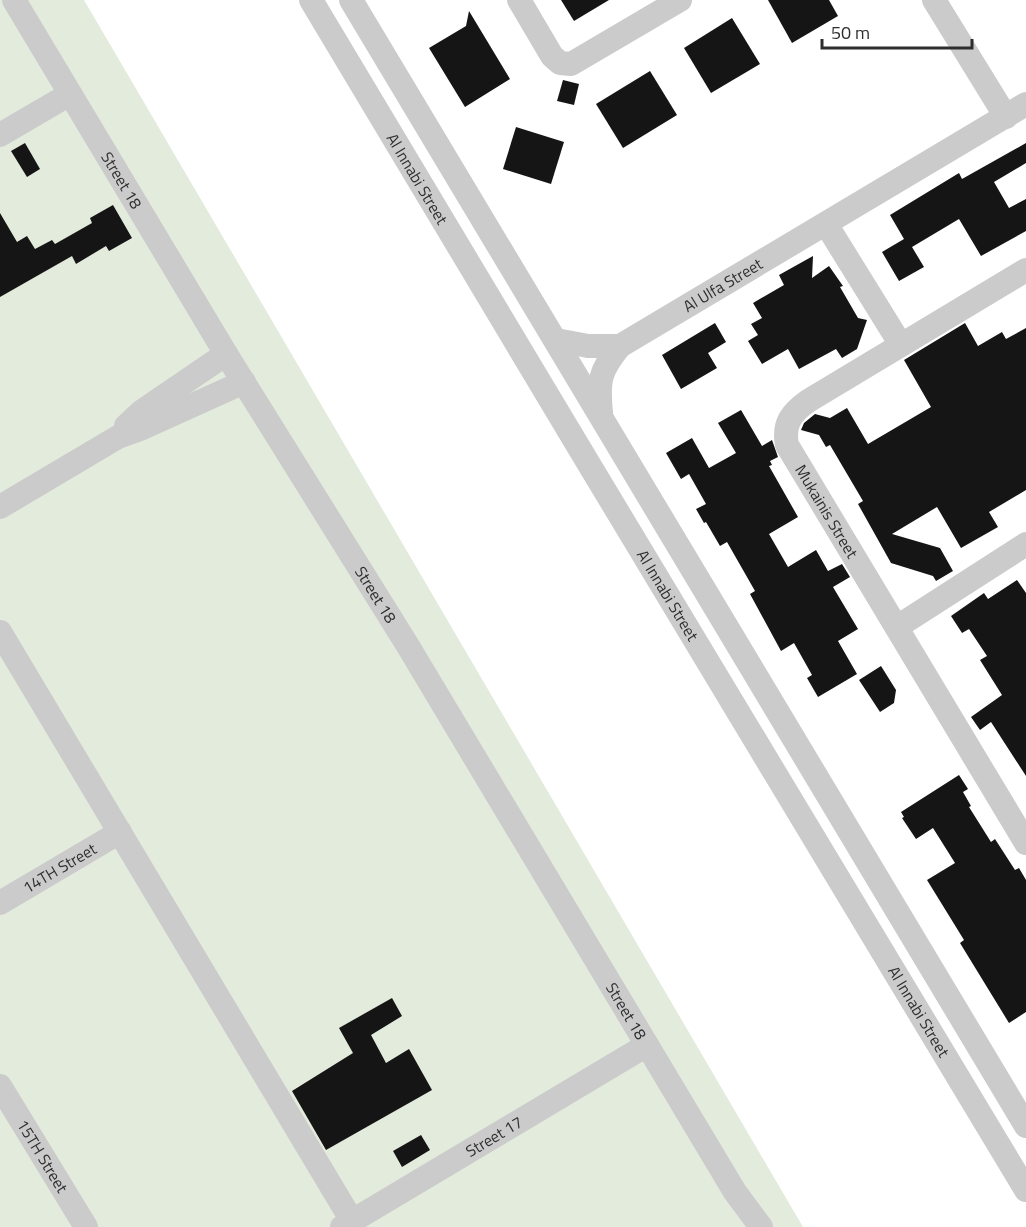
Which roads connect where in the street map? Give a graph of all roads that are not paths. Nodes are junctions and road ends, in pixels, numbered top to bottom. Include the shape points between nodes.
1 (14, 0) edge
2 (311, 0) edge
3 (351, 0) edge
4 (519, 0) edge
5 (680, 0) edge
6 (934, 0) edge
7 (70, 94) junction
8 (1016, 110) edge
9 (0, 135) edge
10 (826, 224) junction
11 (1026, 270) edge
12 (556, 340) junction
13 (902, 345) junction
14 (620, 346) junction
15 (226, 354) junction
16 (244, 382) junction
17 (602, 419) junction
18 (118, 437) junction
19 (0, 507) edge
20 (1026, 544) edge
21 (897, 627) junction
22 (0, 632) edge
23 (120, 832) junction
24 (1026, 843) edge
25 (0, 903) edge
26 (647, 1045) junction
27 (0, 1086) edge
28 (1026, 1126) edge
29 (1026, 1190) edge
30 (735, 1192) junction
31 (347, 1224) edge
32 (86, 1227) edge
33 (750, 1227) edge
34 (761, 1227) edge

1 - 7 street, Street 18
2 - 29 street, Al Innabi Street
3 - 12 street, Al Innabi Street
4 - 5 street via 552,56 560,63 571,64
6 - 8 street
7 - 9 street
7 - 15 street, Street 18
8 - 10 street, Al Ulfa Street
10 - 13 street
10 - 14 street, Al Ulfa Street
11 - 13 street, Mukainis Street
12 - 14 street
12 - 17 street, Al Innabi Street
13 - 21 street, Mukainis Street via 796,410 784,432 787,445
14 - 17 street, Al Ulfa Street via 601,374
15 - 16 street, Street 18
15 - 18 street via 141,412
16 - 18 street
16 - 26 street, Street 18 via 402,636
17 - 28 street, Al Innabi Street
18 - 19 street
20 - 21 street
21 - 24 street, Mukainis Street
22 - 23 street
23 - 25 street, 14TH Street
23 - 31 street
26 - 30 street, Street 18
26 - 31 street, Street 17
27 - 32 street, 15TH Street
30 - 33 street, Street 18
30 - 34 street, Street 18

